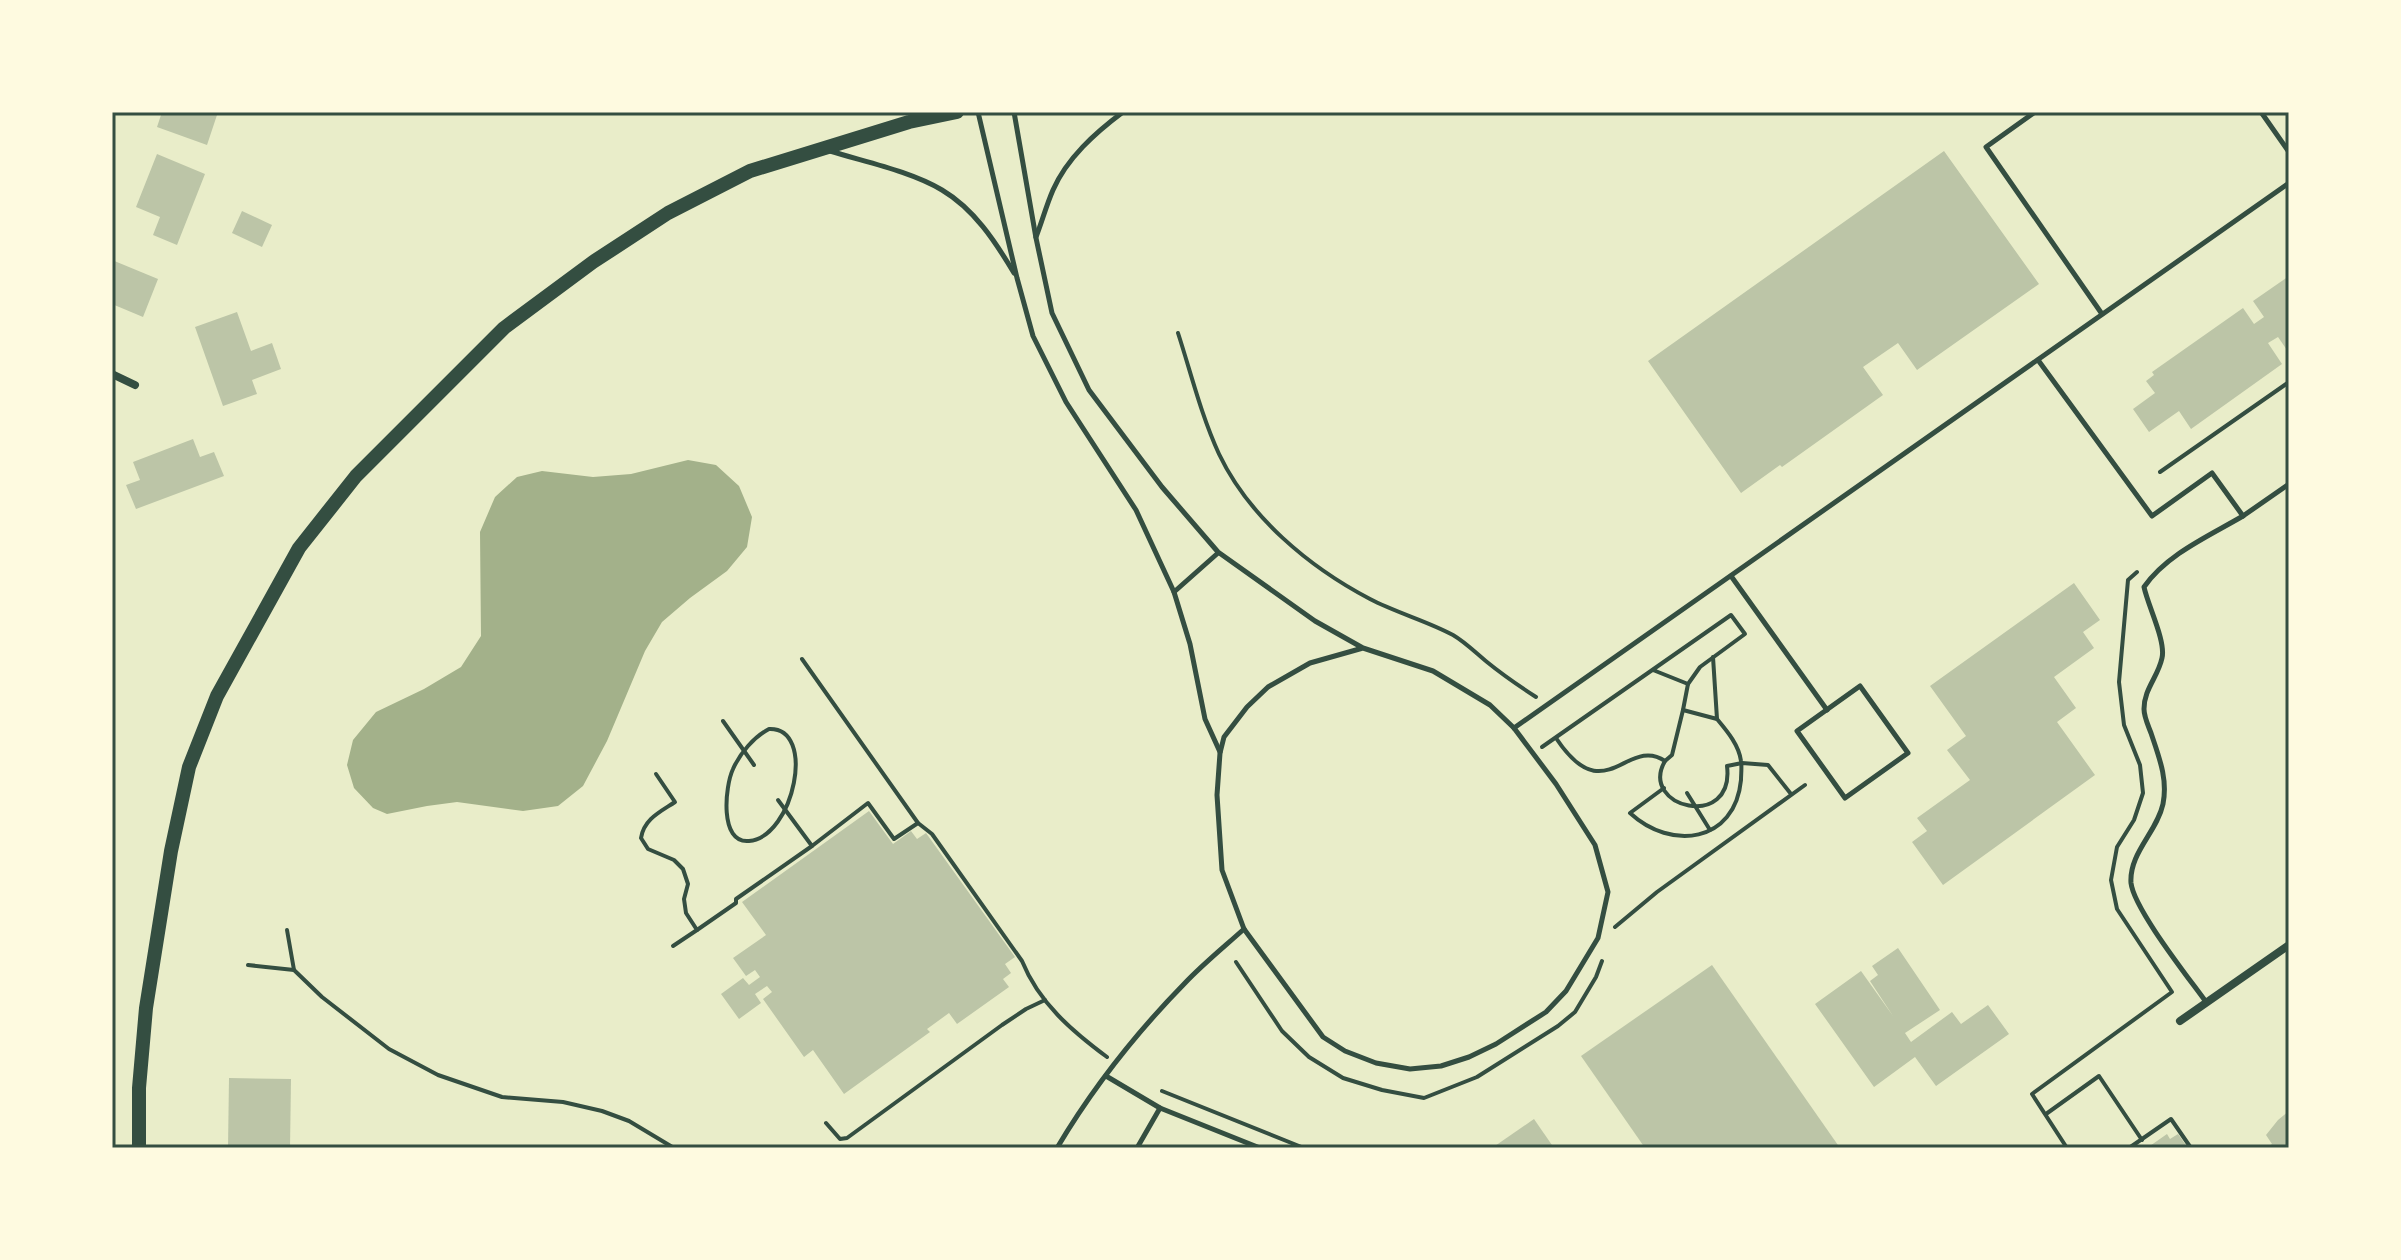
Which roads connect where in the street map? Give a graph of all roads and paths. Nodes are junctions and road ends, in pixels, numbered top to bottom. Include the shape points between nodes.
1 (957, 112) edge
2 (978, 112) edge
3 (1014, 112) edge
4 (1123, 112) edge
5 (2035, 112) edge
6 (2261, 112) edge
7 (822, 148) junction
8 (2289, 152) edge
9 (2289, 183) edge
10 (1036, 238) junction
11 (1017, 278) junction
12 (2102, 314) junction
13 (1178, 333) dead end
14 (2038, 360) junction
15 (112, 374) edge
16 (2289, 382) edge
17 (135, 385) dead end
18 (2160, 472) dead end
19 (2289, 484) edge
20 (2243, 516) junction
21 (1218, 552) junction
22 (2139, 570) dead end
23 (1731, 576) junction
24 (1174, 592) junction
25 (1363, 648) junction
26 (1713, 657) junction
27 (802, 659) dead end
28 (1653, 670) junction
29 (1688, 684) junction
30 (1549, 704) junction
31 (1683, 710) junction
32 (1827, 710) junction
33 (1717, 719) junction
34 (723, 721) dead end
35 (1514, 728) junction
36 (1556, 738) junction
37 (744, 751) junction
38 (1220, 753) junction
39 (1533, 753) junction
40 (1665, 761) junction
41 (1742, 763) junction
42 (754, 765) dead end
43 (656, 774) dead end
44 (1805, 785) dead end
45 (1664, 788) junction
46 (1687, 793) dead end
47 (1791, 794) junction
48 (778, 800) dead end
49 (1693, 807) junction
50 (786, 810) junction
51 (918, 823) junction
52 (1710, 830) junction
53 (812, 846) junction
54 (1244, 929) junction
55 (287, 930) dead end
56 (697, 930) junction
57 (1610, 939) dead end
58 (2289, 945) edge
59 (673, 946) dead end
60 (1606, 951) dead end
61 (1236, 962) dead end
62 (248, 965) dead end
63 (294, 970) junction
64 (1045, 1000) junction
65 (2206, 1003) junction
66 (2180, 1021) dead end
67 (1116, 1063) junction
68 (1106, 1076) junction
69 (1154, 1089) dead end
70 (1160, 1108) junction
71 (2046, 1114) junction
72 (826, 1123) dead end
73 (2142, 1140) junction
74 (139, 1148) edge
75 (674, 1148) edge
76 (1057, 1148) edge
77 (1137, 1148) edge
78 (1260, 1148) edge
79 (1304, 1148) edge
80 (2067, 1148) edge
81 (2129, 1148) edge
82 (2191, 1148) edge

1 - 7 main road
2 - 11 lane
3 - 10 lane
4 - 10 lane via 1075,155 1054,188
5 - 12 lane via 1986,147
6 - 8 lane
7 - 11 lane via 941,189 975,217
7 - 74 main road via 750,171 668,213 504,328 356,476 299,548 217,696 189,767 146,1008
9 - 12 lane
10 - 21 lane via 1052,313 1089,390
11 - 24 lane via 1033,336 1066,402 1136,510
12 - 14 lane
13 - 30 path via 1220,456 1268,523 1336,580 1456,637
14 - 20 lane via 2152,516 2212,473
14 - 23 lane
15 - 17 street
16 - 18 path
19 - 20 lane
20 - 65 lane via 2183,552 2144,587 2163,656 2145,694 2144,713 2165,779 2162,806 2134,860 2131,884 2140,908
21 - 24 lane
21 - 25 lane
22 - 71 path via 2128,580 2119,682 2124,725 2140,765 2143,793 2117,847 2111,880 2117,909 2172,992 2032,1094
23 - 30 lane
23 - 32 lane
24 - 38 lane via 1205,719
25 - 35 lane via 1433,671 1490,705
25 - 38 lane via 1310,663 1268,687 1224,737
26 - 28 path via 1745,634 1731,615
26 - 29 path
26 - 33 path
27 - 51 path
28 - 29 path
28 - 36 path
29 - 31 path
30 - 35 lane
31 - 33 path
31 - 40 path via 1672,755
32 - 32 lane via 1797,731 1845,798 1908,753 1860,686
33 - 41 path
34 - 37 path
35 - 39 lane
36 - 39 path
36 - 40 path via 1576,763 1594,770 1615,768 1651,753
37 - 42 path
37 - 50 path via 769,729 789,738 795,773
37 - 50 path via 728,785 727,812 734,835 745,842 756,840
38 - 54 lane via 1222,870
39 - 54 lane via 1595,845 1608,892 1598,938 1566,991 1546,1012 1496,1044 1441,1066 1410,1069 1345,1051 1323,1037
40 - 45 path via 1660,771
41 - 47 path via 1768,765
41 - 49 path via 1727,766 1727,784 1717,799
41 - 52 path via 1735,803
43 - 56 path via 675,802 652,817 641,838 648,849 683,869 686,913
44 - 47 path
45 - 49 path via 1675,802
45 - 52 path via 1630,813 1662,834 1686,837
46 - 49 path
47 - 57 path via 1657,892 1615,926
48 - 50 path
49 - 52 path
50 - 53 path
51 - 53 path via 894,839 868,803
51 - 64 path via 932,834
53 - 56 path
54 - 67 lane via 1186,981
55 - 63 path
56 - 59 path
58 - 65 street
60 - 61 path via 1575,1012 1558,1026 1477,1077 1424,1098 1343,1078 1309,1057 1282,1031
62 - 63 path
63 - 75 path via 389,1049 438,1075 502,1097 602,1111
64 - 67 path via 1059,1019
64 - 72 path via 1002,1025 847,1138 840,1139
65 - 66 street
67 - 68 lane
68 - 70 lane
68 - 76 lane
69 - 79 path
70 - 77 lane
70 - 78 lane
71 - 73 path via 2099,1076
71 - 80 path
73 - 81 path
73 - 82 path via 2171,1119

